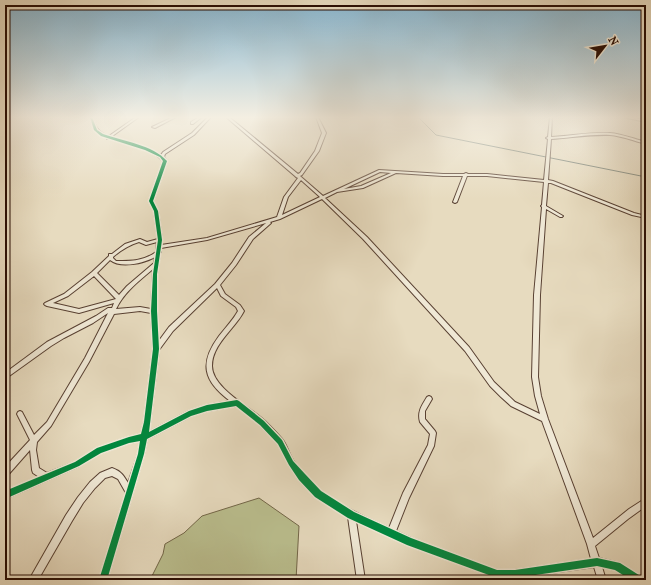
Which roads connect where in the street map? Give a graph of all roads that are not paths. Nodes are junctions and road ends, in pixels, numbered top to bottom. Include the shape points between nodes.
1 (130, 144) edge
2 (177, 144) edge
3 (260, 144) edge
4 (319, 144) edge
5 (548, 144) edge
6 (162, 157) junction
7 (399, 171) junction
8 (466, 174) junction
9 (299, 177) junction
10 (546, 181) junction
11 (332, 192) junction
12 (322, 198) junction
13 (455, 202) dead end
14 (544, 206) junction
15 (561, 216) dead end
16 (646, 217) edge
17 (279, 218) junction
18 (271, 221) junction
19 (160, 240) junction
20 (159, 250) junction
21 (111, 255) junction
22 (157, 263) junction
23 (94, 274) junction
24 (217, 285) junction
25 (119, 299) junction
26 (112, 309) junction
27 (154, 311) junction
28 (156, 349) junction
29 (5, 376) edge
30 (429, 399) dead end
31 (237, 403) junction
32 (20, 414) dead end
33 (545, 418) junction
34 (145, 437) junction
35 (34, 441) junction
36 (5, 472) edge
37 (46, 477) junction
38 (129, 492) junction
39 (5, 495) edge
40 (646, 502) edge
41 (351, 515) junction
42 (391, 533) junction
43 (591, 544) junction
44 (597, 562) junction
45 (33, 580) edge
46 (103, 580) edge
47 (361, 580) edge
48 (602, 580) edge
49 (639, 580) edge

1 - 6 street
2 - 6 street
3 - 9 street
4 - 9 street
5 - 10 street
6 - 19 street via 165,161 163,169 151,201 156,211
7 - 8 street via 443,175
7 - 11 street via 362,187
7 - 11 street via 379,170
8 - 10 street
8 - 13 street
9 - 12 street
9 - 17 street via 286,197
10 - 14 street
10 - 16 street
11 - 12 street
12 - 17 street
12 - 33 street via 397,271 467,349 503,395 513,404
14 - 15 street
14 - 33 street via 537,295 535,377
17 - 18 street
18 - 20 street
18 - 24 street via 251,238
19 - 20 street
19 - 21 street via 144,244 139,240
20 - 21 street via 145,261 139,262 115,262
20 - 22 street
21 - 23 street
22 - 25 street
22 - 27 street
23 - 25 street
23 - 25 street via 66,295 47,304 79,311
24 - 28 street via 171,329
24 - 31 street via 223,295 241,311 212,353 209,370 219,390
25 - 26 street
26 - 27 street
26 - 29 street via 47,344
26 - 35 street via 87,360 49,424
27 - 28 street
28 - 34 street
30 - 42 street via 422,411 422,420 433,433 431,446
31 - 34 street via 189,414
31 - 41 street via 276,438 310,487
32 - 35 street
33 - 43 street
34 - 37 street via 99,450 77,464
34 - 38 street
35 - 36 street
35 - 37 street via 36,470
37 - 39 street
38 - 45 street via 117,474 104,473 75,507 48,558
38 - 46 street
40 - 43 street via 631,510
41 - 42 street
41 - 47 street
42 - 44 street via 497,574 515,574
43 - 44 street
44 - 48 street
44 - 49 street via 617,566

